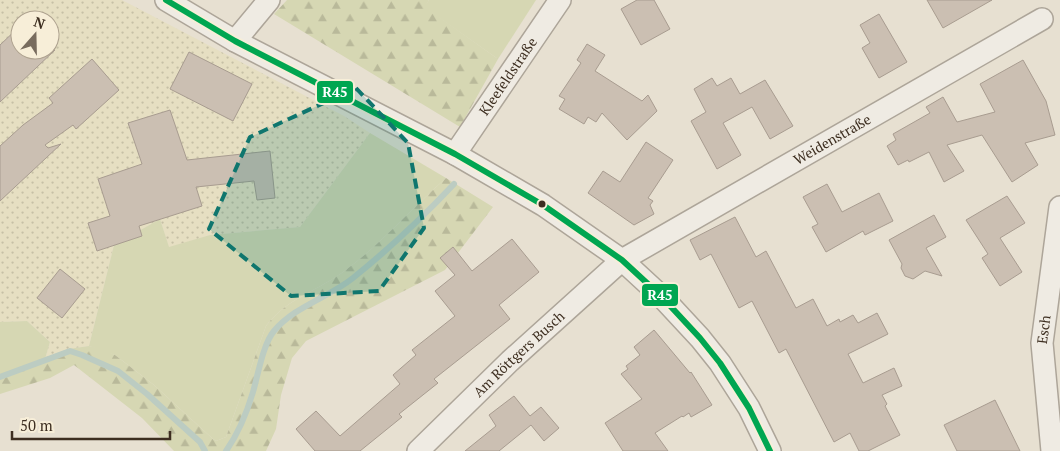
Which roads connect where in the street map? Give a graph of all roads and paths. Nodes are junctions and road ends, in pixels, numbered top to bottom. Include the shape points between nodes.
1 (166, 0) edge
2 (270, 0) edge
3 (560, 0) edge
4 (1042, 19) dead end
5 (235, 41) junction
6 (455, 154) junction
7 (1060, 207) edge
8 (622, 260) junction
9 (418, 451) edge
10 (770, 451) edge
11 (1052, 451) edge

1 - 5 street
2 - 5 street
3 - 6 street, Kleefeldstraße
4 - 8 street, Weidenstraße
5 - 6 street
6 - 8 street via 543,205
7 - 11 street, Esch via 1042,343
8 - 9 street, Am Röttgers Busch via 510,361
8 - 10 street via 661,296 720,363 749,408

